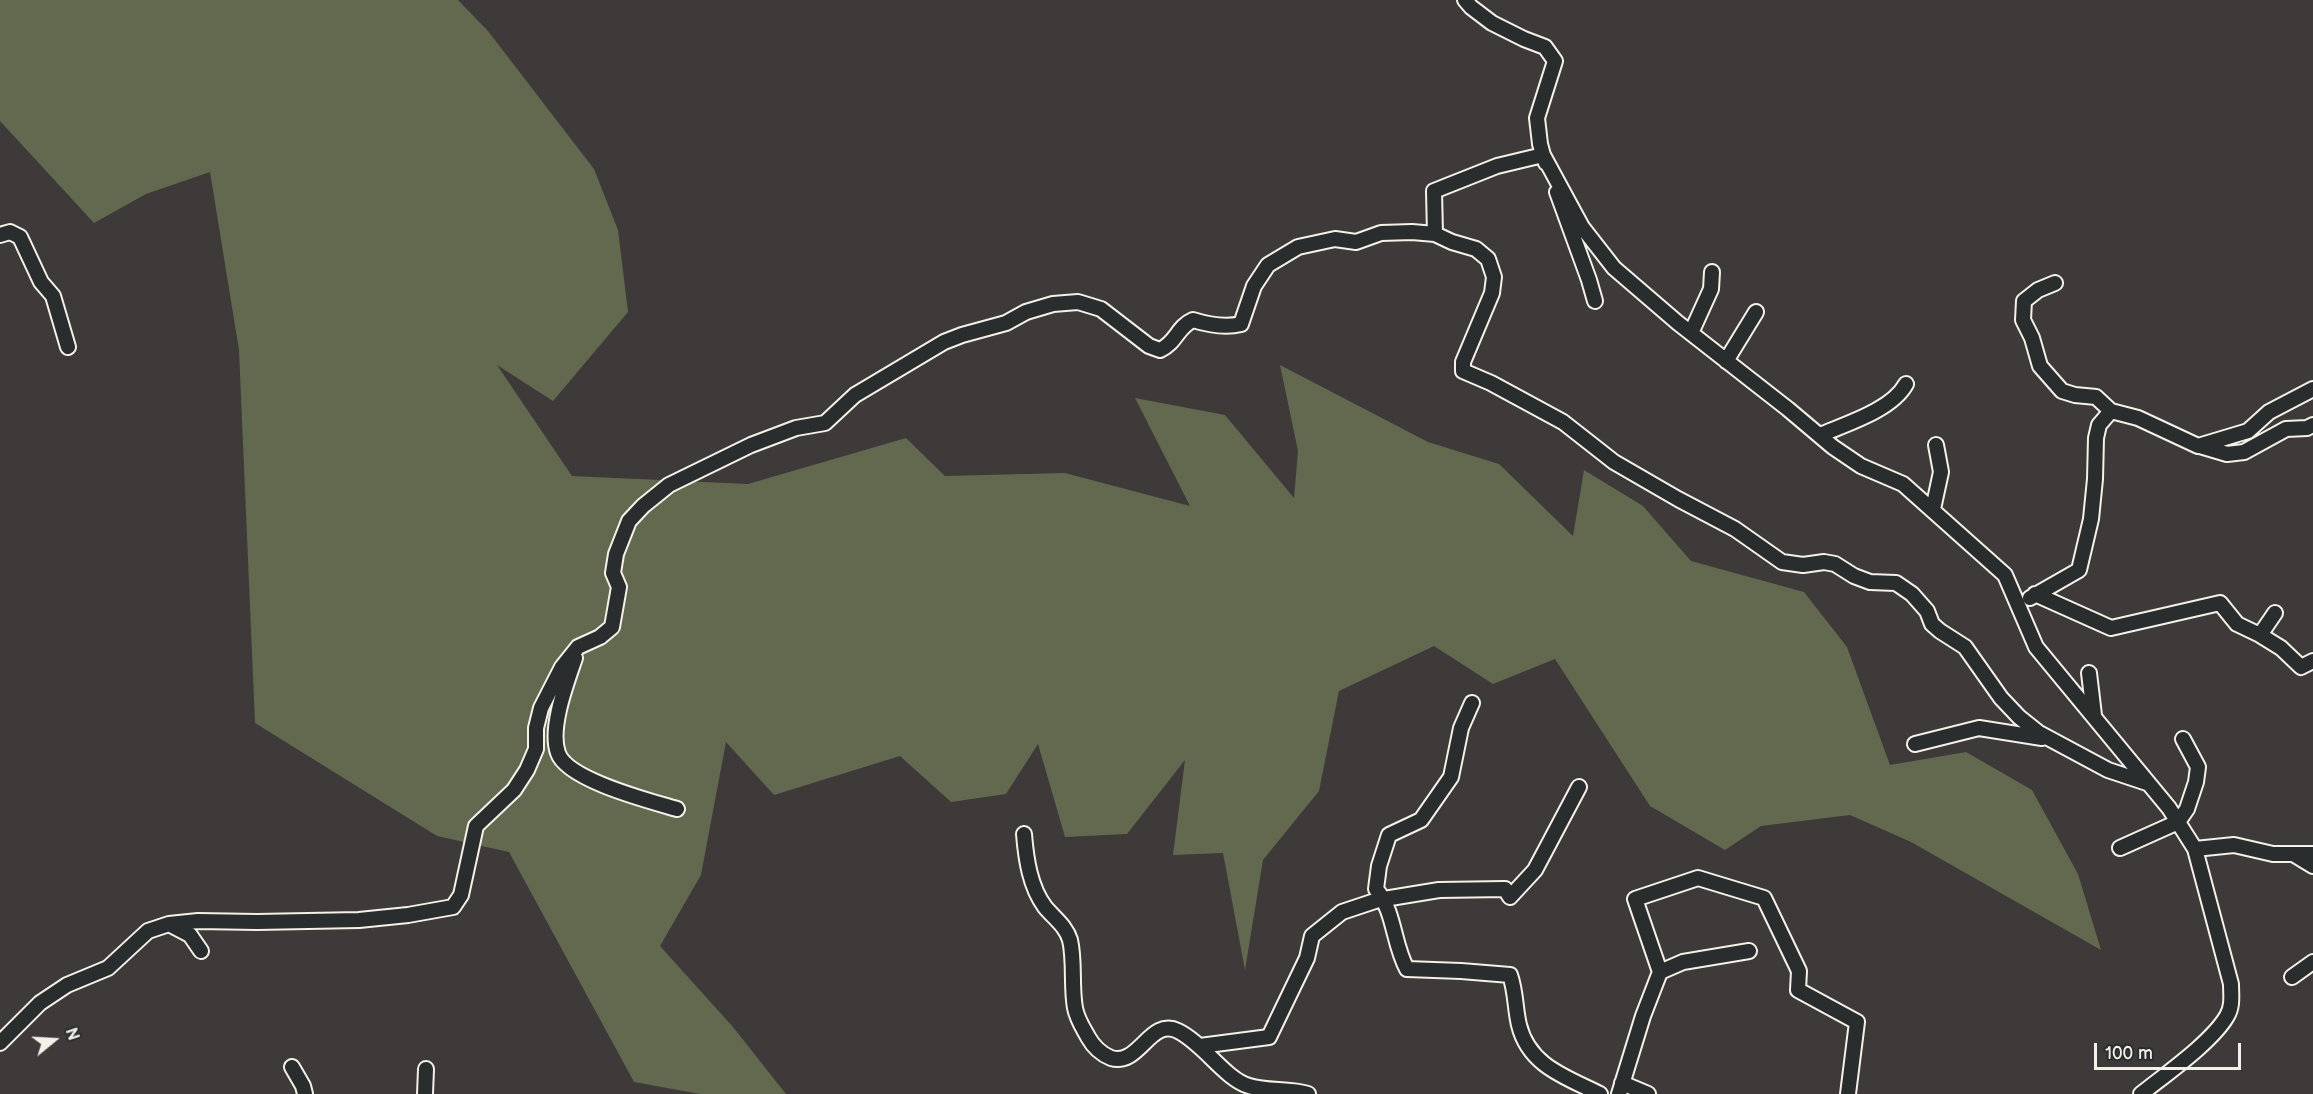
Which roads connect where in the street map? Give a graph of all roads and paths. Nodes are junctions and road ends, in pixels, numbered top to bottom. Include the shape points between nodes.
1 (1465, 0) edge
2 (1543, 156) junction
3 (1435, 234) junction
4 (0, 235) edge
5 (1712, 272) dead end
6 (2055, 283) dead end
7 (1595, 301) dead end
8 (1756, 312) dead end
9 (1691, 333) junction
10 (68, 347) dead end
11 (1726, 361) junction
12 (1906, 384) dead end
13 (2313, 389) edge
14 (2111, 411) junction
15 (2313, 425) edge
16 (1820, 435) junction
17 (1936, 445) dead end
18 (2198, 446) junction
19 (1933, 509) junction
20 (2035, 594) junction
21 (2018, 605) junction
22 (2274, 613) dead end
23 (2260, 635) junction
24 (578, 647) junction
25 (2313, 660) edge
26 (2090, 673) dead end
27 (1472, 703) dead end
28 (2094, 717) junction
29 (2183, 739) dead end
30 (2053, 740) junction
31 (1915, 744) dead end
32 (2147, 783) junction
33 (1579, 787) dead end
34 (677, 809) dead end
35 (2178, 822) junction
36 (1024, 834) dead end
37 (2120, 848) dead end
38 (2196, 849) junction
39 (2313, 854) edge
40 (2295, 855) junction
41 (2313, 866) edge
42 (1385, 900) junction
43 (169, 924) junction
44 (201, 951) dead end
45 (1749, 951) dead end
46 (2311, 968) edge
47 (1660, 972) junction
48 (2292, 977) dead end
49 (0, 1043) edge
50 (1200, 1046) junction
51 (292, 1066) dead end
52 (426, 1069) dead end
53 (1620, 1089) edge
54 (305, 1094) edge
55 (425, 1094) edge
56 (1308, 1094) edge
57 (1600, 1094) edge
58 (1648, 1094) edge
59 (1848, 1094) edge
60 (2141, 1094) edge

1 - 2 street via 1492,23 1545,47 1556,61 1537,118
2 - 3 street via 1497,166 1434,191
2 - 7 street
2 - 9 street via 1582,227 1614,268
3 - 24 street via 1382,233 1356,243 1335,239 1298,247 1268,265 1254,286 1241,324 1208,325 1193,320 1184,324 1170,345 1160,350 1101,309 1078,302 1026,312 1006,323 944,342 855,395 825,423 796,428 751,445 669,485 643,506 629,521 616,554 613,573 619,587 612,627
3 - 30 street via 1476,249 1488,258 1494,277 1492,293 1463,362 1463,371 1563,422 1614,462 1735,529 1782,562 1835,564 1870,582 1896,583 1912,594 1940,632 1965,646 2019,717
4 - 10 street via 10,232 20,237 41,282 53,296
5 - 9 street via 1711,289
6 - 14 street via 2024,302 2023,320 2040,366 2062,391 2096,398
8 - 11 street
9 - 11 street
11 - 16 street
12 - 16 street via 1901,394 1869,414
13 - 18 street via 2270,412 2248,431
14 - 18 street via 2171,431
14 - 20 street via 2099,425 2096,438 2091,519 2079,570
15 - 18 street via 2286,429 2244,452 2227,454
16 - 19 street via 1861,466 1903,484
17 - 19 street via 1941,472
19 - 21 street via 2005,575
20 - 21 street
20 - 23 street via 2111,628 2220,603 2236,624
21 - 28 street via 2036,647
22 - 23 street
23 - 25 street via 2301,667
24 - 34 street via 556,727 558,753 570,769 594,781
24 - 43 street via 562,667 541,708 536,749 527,770 514,790 476,826 461,895 453,907 359,920
26 - 28 street
27 - 42 street via 1461,728 1451,777 1421,820 1389,835 1376,889
28 - 32 street
29 - 35 street via 2198,767 2187,809
30 - 31 street via 1979,728
30 - 32 street via 2108,770
32 - 35 street
33 - 42 street via 1535,870 1510,897 1505,889 1439,890
35 - 37 street
35 - 38 street
36 - 50 street via 1028,869 1044,906 1070,940 1075,1008 1092,1043 1101,1053 1123,1059 1157,1031 1176,1029
38 - 40 street via 2234,845
38 - 60 street via 2231,984 2231,1005 2228,1015 2208,1039
39 - 40 street
40 - 41 street
42 - 50 street via 1342,912 1312,936 1307,958 1269,1037
42 - 57 street via 1407,969 1510,975 1519,1026 1530,1051 1542,1065
43 - 44 street via 190,935
43 - 49 street via 148,931 108,968 67,985 40,1003
45 - 47 street via 1683,962
46 - 48 street
47 - 53 street
47 - 59 street via 1635,899 1698,878 1764,898 1799,971 1798,990 1857,1022
50 - 56 street via 1234,1078 1249,1086
51 - 54 street
52 - 55 street
53 - 58 street

